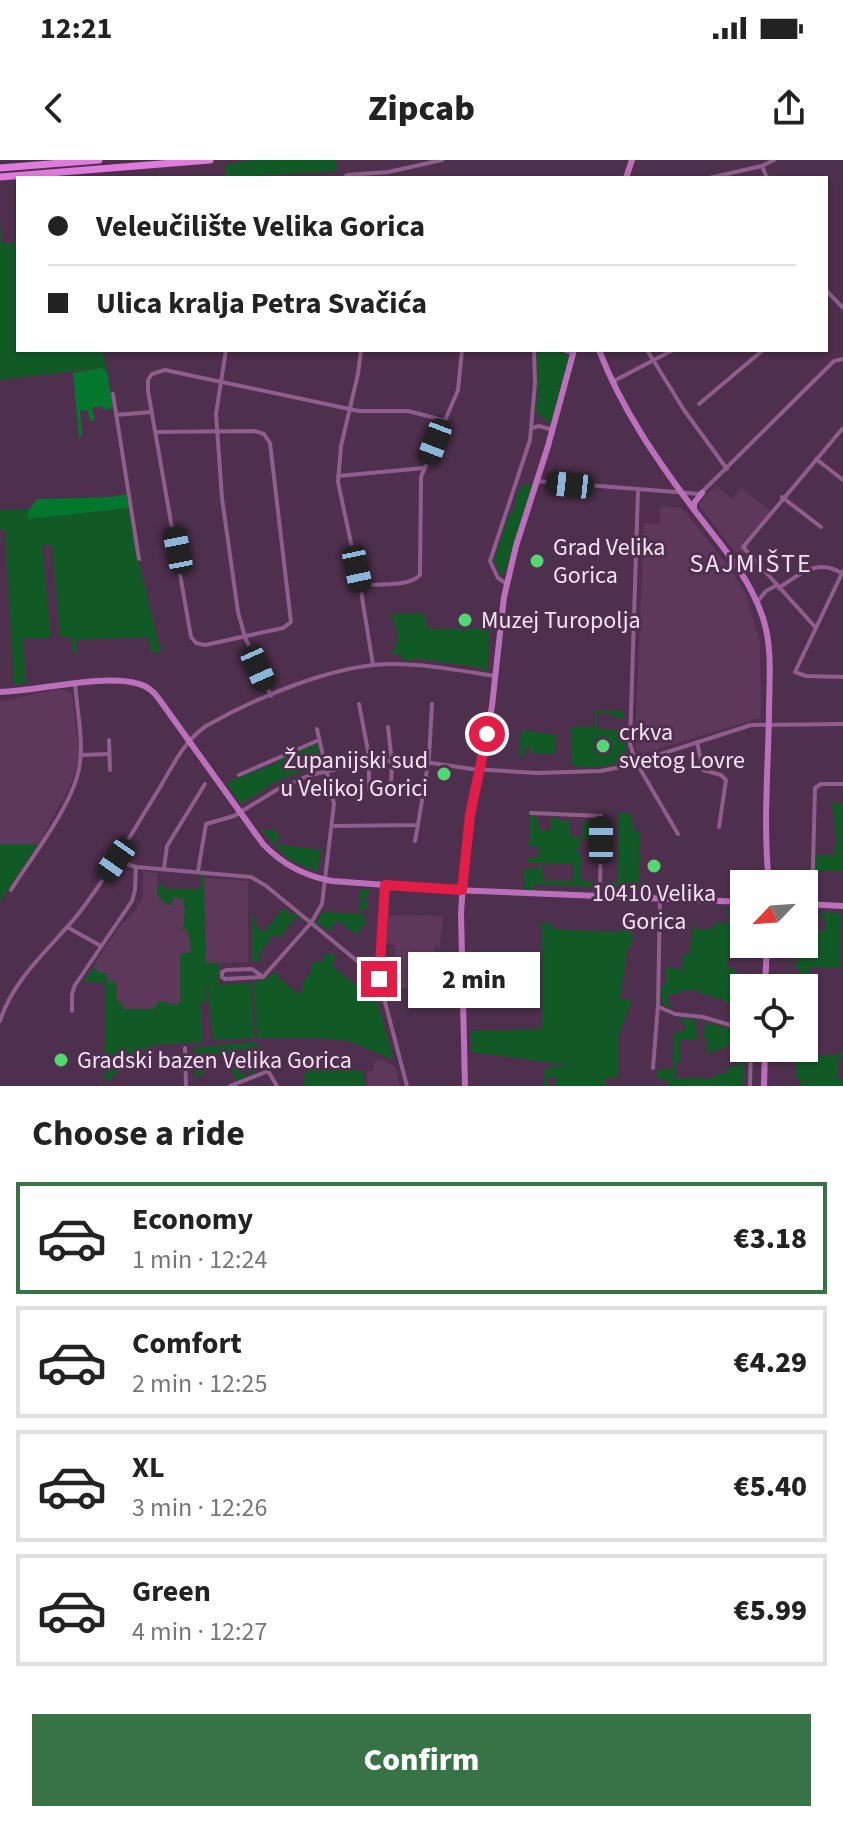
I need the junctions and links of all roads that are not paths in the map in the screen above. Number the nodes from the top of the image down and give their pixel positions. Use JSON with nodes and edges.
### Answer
{"nodes":[{"id":1,"x":99,"y":160,"type":"edge"},
{"id":2,"x":210,"y":160,"type":"edge"},
{"id":3,"x":442,"y":160,"type":"edge"},
{"id":4,"x":774,"y":160,"type":"edge"},
{"id":5,"x":762,"y":166,"type":"junction"},
{"id":6,"x":0,"y":168,"type":"edge"},
{"id":7,"x":346,"y":176,"type":"edge"},
{"id":8,"x":720,"y":176,"type":"edge"},
{"id":9,"x":766,"y":176,"type":"edge"},
{"id":10,"x":0,"y":177,"type":"edge"},
{"id":11,"x":828,"y":293,"type":"edge"},
{"id":12,"x":843,"y":308,"type":"edge"},
{"id":13,"x":226,"y":352,"type":"edge"},
{"id":14,"x":361,"y":352,"type":"edge"},
{"id":15,"x":462,"y":352,"type":"edge"},
{"id":16,"x":534,"y":352,"type":"edge"},
{"id":17,"x":574,"y":352,"type":"edge"},
{"id":18,"x":600,"y":352,"type":"edge"},
{"id":19,"x":648,"y":352,"type":"edge"},
{"id":20,"x":669,"y":352,"type":"edge"},
{"id":21,"x":761,"y":352,"type":"edge"},
{"id":22,"x":841,"y":356,"type":"edge"},
{"id":23,"x":652,"y":361,"type":"junction"},
{"id":24,"x":219,"y":381,"type":"junction"},
{"id":25,"x":612,"y":382,"type":"junction"},
{"id":26,"x":113,"y":394,"type":"dead end"},
{"id":27,"x":699,"y":404,"type":"dead end"},
{"id":28,"x":350,"y":409,"type":"junction"},
{"id":29,"x":152,"y":412,"type":"junction"},
{"id":30,"x":533,"y":413,"type":"junction"},
{"id":31,"x":116,"y":415,"type":"junction"},
{"id":32,"x":443,"y":420,"type":"junction"},
{"id":33,"x":549,"y":428,"type":"junction"},
{"id":34,"x":843,"y":428,"type":"edge"},
{"id":35,"x":531,"y":429,"type":"junction"},
{"id":36,"x":216,"y":431,"type":"junction"},
{"id":37,"x":155,"y":432,"type":"junction"},
{"id":38,"x":816,"y":459,"type":"junction"},
{"id":39,"x":424,"y":468,"type":"junction"},
{"id":40,"x":727,"y":469,"type":"junction"},
{"id":41,"x":338,"y":476,"type":"junction"},
{"id":42,"x":843,"y":480,"type":"edge"},
{"id":43,"x":537,"y":481,"type":"junction"},
{"id":44,"x":638,"y":490,"type":"junction"},
{"id":45,"x":702,"y":493,"type":"junction"},
{"id":46,"x":682,"y":494,"type":"junction"},
{"id":47,"x":782,"y":497,"type":"junction"},
{"id":48,"x":694,"y":509,"type":"junction"},
{"id":49,"x":821,"y":527,"type":"dead end"},
{"id":50,"x":139,"y":559,"type":"dead end"},
{"id":51,"x":843,"y":573,"type":"edge"},
{"id":52,"x":507,"y":584,"type":"junction"},
{"id":53,"x":360,"y":585,"type":"junction"},
{"id":54,"x":778,"y":586,"type":"junction"},
{"id":55,"x":751,"y":589,"type":"junction"},
{"id":56,"x":766,"y":591,"type":"junction"},
{"id":57,"x":758,"y":604,"type":"junction"},
{"id":58,"x":816,"y":628,"type":"junction"},
{"id":59,"x":245,"y":637,"type":"junction"},
{"id":60,"x":373,"y":665,"type":"junction"},
{"id":61,"x":495,"y":676,"type":"junction"},
{"id":62,"x":843,"y":677,"type":"edge"},
{"id":63,"x":75,"y":683,"type":"junction"},
{"id":64,"x":0,"y":692,"type":"edge"},
{"id":65,"x":271,"y":696,"type":"junction"},
{"id":66,"x":359,"y":704,"type":"dead end"},
{"id":67,"x":432,"y":704,"type":"dead end"},
{"id":68,"x":769,"y":723,"type":"junction"},
{"id":69,"x":843,"y":724,"type":"edge"},
{"id":70,"x":388,"y":727,"type":"dead end"},
{"id":71,"x":317,"y":729,"type":"dead end"},
{"id":72,"x":109,"y":740,"type":"dead end"},
{"id":73,"x":319,"y":740,"type":"junction"},
{"id":74,"x":189,"y":742,"type":"junction"},
{"id":75,"x":697,"y":742,"type":"junction"},
{"id":76,"x":109,"y":754,"type":"junction"},
{"id":77,"x":81,"y":755,"type":"junction"},
{"id":78,"x":392,"y":760,"type":"junction"},
{"id":79,"x":429,"y":761,"type":"junction"},
{"id":80,"x":370,"y":762,"type":"junction"},
{"id":81,"x":636,"y":762,"type":"junction"},
{"id":82,"x":480,"y":768,"type":"junction"},
{"id":83,"x":110,"y":770,"type":"dead end"},
{"id":84,"x":327,"y":770,"type":"junction"},
{"id":85,"x":239,"y":775,"type":"dead end"},
{"id":86,"x":205,"y":784,"type":"dead end"},
{"id":87,"x":391,"y":784,"type":"dead end"},
{"id":88,"x":843,"y":784,"type":"edge"},
{"id":89,"x":369,"y":789,"type":"dead end"},
{"id":90,"x":240,"y":813,"type":"junction"},
{"id":91,"x":531,"y":813,"type":"dead end"},
{"id":92,"x":418,"y":825,"type":"junction"},
{"id":93,"x":333,"y":826,"type":"junction"},
{"id":94,"x":719,"y":827,"type":"dead end"},
{"id":95,"x":678,"y":834,"type":"dead end"},
{"id":96,"x":415,"y":841,"type":"dead end"},
{"id":97,"x":116,"y":860,"type":"junction"},
{"id":98,"x":136,"y":867,"type":"junction"},
{"id":99,"x":164,"y":868,"type":"junction"},
{"id":100,"x":769,"y":870,"type":"edge"},
{"id":101,"x":813,"y":870,"type":"edge"},
{"id":102,"x":198,"y":871,"type":"junction"},
{"id":103,"x":324,"y":880,"type":"junction"},
{"id":104,"x":385,"y":885,"type":"junction"},
{"id":105,"x":11,"y":890,"type":"dead end"},
{"id":106,"x":462,"y":890,"type":"junction"},
{"id":107,"x":600,"y":896,"type":"junction"},
{"id":108,"x":660,"y":898,"type":"junction"},
{"id":109,"x":730,"y":901,"type":"edge"},
{"id":110,"x":818,"y":905,"type":"edge"},
{"id":111,"x":843,"y":906,"type":"edge"},
{"id":112,"x":311,"y":923,"type":"junction"},
{"id":113,"x":67,"y":927,"type":"junction"},
{"id":114,"x":101,"y":946,"type":"junction"},
{"id":115,"x":263,"y":977,"type":"junction"},
{"id":116,"x":379,"y":979,"type":"junction"},
{"id":117,"x":658,"y":1005,"type":"junction"},
{"id":118,"x":72,"y":1011,"type":"dead end"},
{"id":119,"x":0,"y":1021,"type":"edge"},
{"id":120,"x":730,"y":1025,"type":"edge"},
{"id":121,"x":185,"y":1048,"type":"dead end"},
{"id":122,"x":751,"y":1062,"type":"edge"},
{"id":123,"x":765,"y":1062,"type":"edge"},
{"id":124,"x":653,"y":1068,"type":"dead end"},
{"id":125,"x":186,"y":1086,"type":"edge"},
{"id":126,"x":230,"y":1086,"type":"edge"},
{"id":127,"x":277,"y":1086,"type":"edge"},
{"id":128,"x":407,"y":1086,"type":"edge"},
{"id":129,"x":465,"y":1086,"type":"edge"},
{"id":130,"x":750,"y":1086,"type":"edge"},
{"id":131,"x":764,"y":1086,"type":"edge"}],
"edges":[{"from":1,"to":6,"type":"main road"},
{"from":2,"to":10,"type":"main road"},
{"from":3,"to":7,"type":"street"},
{"from":4,"to":5,"type":"street"},
{"from":5,"to":8,"type":"street"},
{"from":5,"to":9,"type":"street"},
{"from":11,"to":12,"type":"street"},
{"from":13,"to":24,"type":"street"},
{"from":14,"to":28,"type":"street"},
{"from":15,"to":32,"type":"street"},
{"from":16,"to":30,"type":"street"},
{"from":17,"to":33,"type":"main road"},
{"from":18,"to":25,"type":"main road"},
{"from":19,"to":23,"type":"street"},
{"from":20,"to":23,"type":"street"},
{"from":21,"to":27,"type":"street"},
{"from":22,"to":40,"type":"street"},
{"from":23,"to":25,"type":"street"},
{"from":23,"to":40,"type":"street"},
{"from":24,"to":28,"type":"street"},
{"from":24,"to":29,"type":"street"},
{"from":24,"to":36,"type":"street"},
{"from":25,"to":46,"type":"main road"},
{"from":26,"to":31,"type":"street"},
{"from":28,"to":32,"type":"street"},
{"from":28,"to":41,"type":"street"},
{"from":29,"to":31,"type":"street"},
{"from":29,"to":37,"type":"street"},
{"from":30,"to":33,"type":"street"},
{"from":30,"to":35,"type":"street"},
{"from":31,"to":50,"type":"street"},
{"from":32,"to":39,"type":"street"},
{"from":33,"to":35,"type":"street"},
{"from":33,"to":43,"type":"main road"},
{"from":34,"to":38,"type":"street"},
{"from":35,"to":52,"type":"street"},
{"from":36,"to":37,"type":"street"},
{"from":36,"to":59,"type":"street"},
{"from":36,"to":59,"type":"street"},
{"from":37,"to":59,"type":"street"},
{"from":38,"to":42,"type":"street"},
{"from":38,"to":47,"type":"street"},
{"from":39,"to":41,"type":"street"},
{"from":39,"to":53,"type":"street"},
{"from":40,"to":45,"type":"street"},
{"from":41,"to":53,"type":"street"},
{"from":43,"to":44,"type":"street"},
{"from":43,"to":52,"type":"main road"},
{"from":44,"to":46,"type":"street"},
{"from":44,"to":81,"type":"street"},
{"from":45,"to":46,"type":"street"},
{"from":45,"to":48,"type":"main road"},
{"from":46,"to":48,"type":"main road"},
{"from":47,"to":49,"type":"street"},
{"from":47,"to":54,"type":"street"},
{"from":48,"to":55,"type":"main road"},
{"from":51,"to":54,"type":"street"},
{"from":51,"to":58,"type":"street"},
{"from":52,"to":61,"type":"main road"},
{"from":53,"to":60,"type":"street"},
{"from":54,"to":56,"type":"street"},
{"from":54,"to":58,"type":"street"},
{"from":55,"to":56,"type":"street"},
{"from":55,"to":57,"type":"main road"},
{"from":56,"to":57,"type":"street"},
{"from":57,"to":68,"type":"main road"},
{"from":58,"to":62,"type":"street"},
{"from":59,"to":65,"type":"street"},
{"from":60,"to":61,"type":"street"},
{"from":60,"to":65,"type":"street"},
{"from":61,"to":82,"type":"main road"},
{"from":63,"to":64,"type":"main road"},
{"from":63,"to":74,"type":"main road"},
{"from":63,"to":77,"type":"street"},
{"from":65,"to":74,"type":"street"},
{"from":66,"to":80,"type":"street"},
{"from":67,"to":79,"type":"street"},
{"from":68,"to":69,"type":"street"},
{"from":68,"to":75,"type":"street"},
{"from":68,"to":100,"type":"main road"},
{"from":70,"to":78,"type":"street"},
{"from":71,"to":73,"type":"street"},
{"from":72,"to":76,"type":"street"},
{"from":73,"to":84,"type":"street"},
{"from":73,"to":85,"type":"street"},
{"from":74,"to":90,"type":"main road"},
{"from":74,"to":97,"type":"street"},
{"from":75,"to":81,"type":"street"},
{"from":75,"to":94,"type":"street"},
{"from":76,"to":77,"type":"street"},
{"from":76,"to":83,"type":"street"},
{"from":77,"to":105,"type":"street"},
{"from":78,"to":79,"type":"street"},
{"from":78,"to":80,"type":"street"},
{"from":78,"to":87,"type":"street"},
{"from":79,"to":82,"type":"street"},
{"from":79,"to":92,"type":"street"},
{"from":80,"to":84,"type":"street"},
{"from":80,"to":89,"type":"street"},
{"from":81,"to":82,"type":"street"},
{"from":81,"to":95,"type":"street"},
{"from":82,"to":106,"type":"main road"},
{"from":84,"to":90,"type":"street"},
{"from":84,"to":93,"type":"street"},
{"from":86,"to":99,"type":"street"},
{"from":88,"to":101,"type":"street"},
{"from":90,"to":102,"type":"street"},
{"from":90,"to":103,"type":"main road"},
{"from":91,"to":107,"type":"street"},
{"from":92,"to":93,"type":"street"},
{"from":92,"to":96,"type":"street"},
{"from":93,"to":103,"type":"street"},
{"from":97,"to":98,"type":"street"},
{"from":97,"to":113,"type":"street"},
{"from":98,"to":99,"type":"street"},
{"from":98,"to":114,"type":"street"},
{"from":99,"to":102,"type":"street"},
{"from":102,"to":112,"type":"street"},
{"from":103,"to":104,"type":"main road"},
{"from":103,"to":112,"type":"street"},
{"from":104,"to":106,"type":"main road"},
{"from":104,"to":116,"type":"street"},
{"from":106,"to":107,"type":"main road"},
{"from":106,"to":129,"type":"main road"},
{"from":107,"to":108,"type":"main road"},
{"from":108,"to":109,"type":"main road"},
{"from":108,"to":117,"type":"street"},
{"from":110,"to":111,"type":"main road"},
{"from":112,"to":115,"type":"street"},
{"from":112,"to":116,"type":"street"},
{"from":113,"to":114,"type":"street"},
{"from":113,"to":119,"type":"street"},
{"from":114,"to":118,"type":"street"},
{"from":115,"to":115,"type":"street"},
{"from":116,"to":128,"type":"street"},
{"from":117,"to":120,"type":"street"},
{"from":117,"to":124,"type":"street"},
{"from":121,"to":125,"type":"street"},
{"from":122,"to":130,"type":"street"},
{"from":123,"to":131,"type":"main road"},
{"from":126,"to":127,"type":"street"}]}
